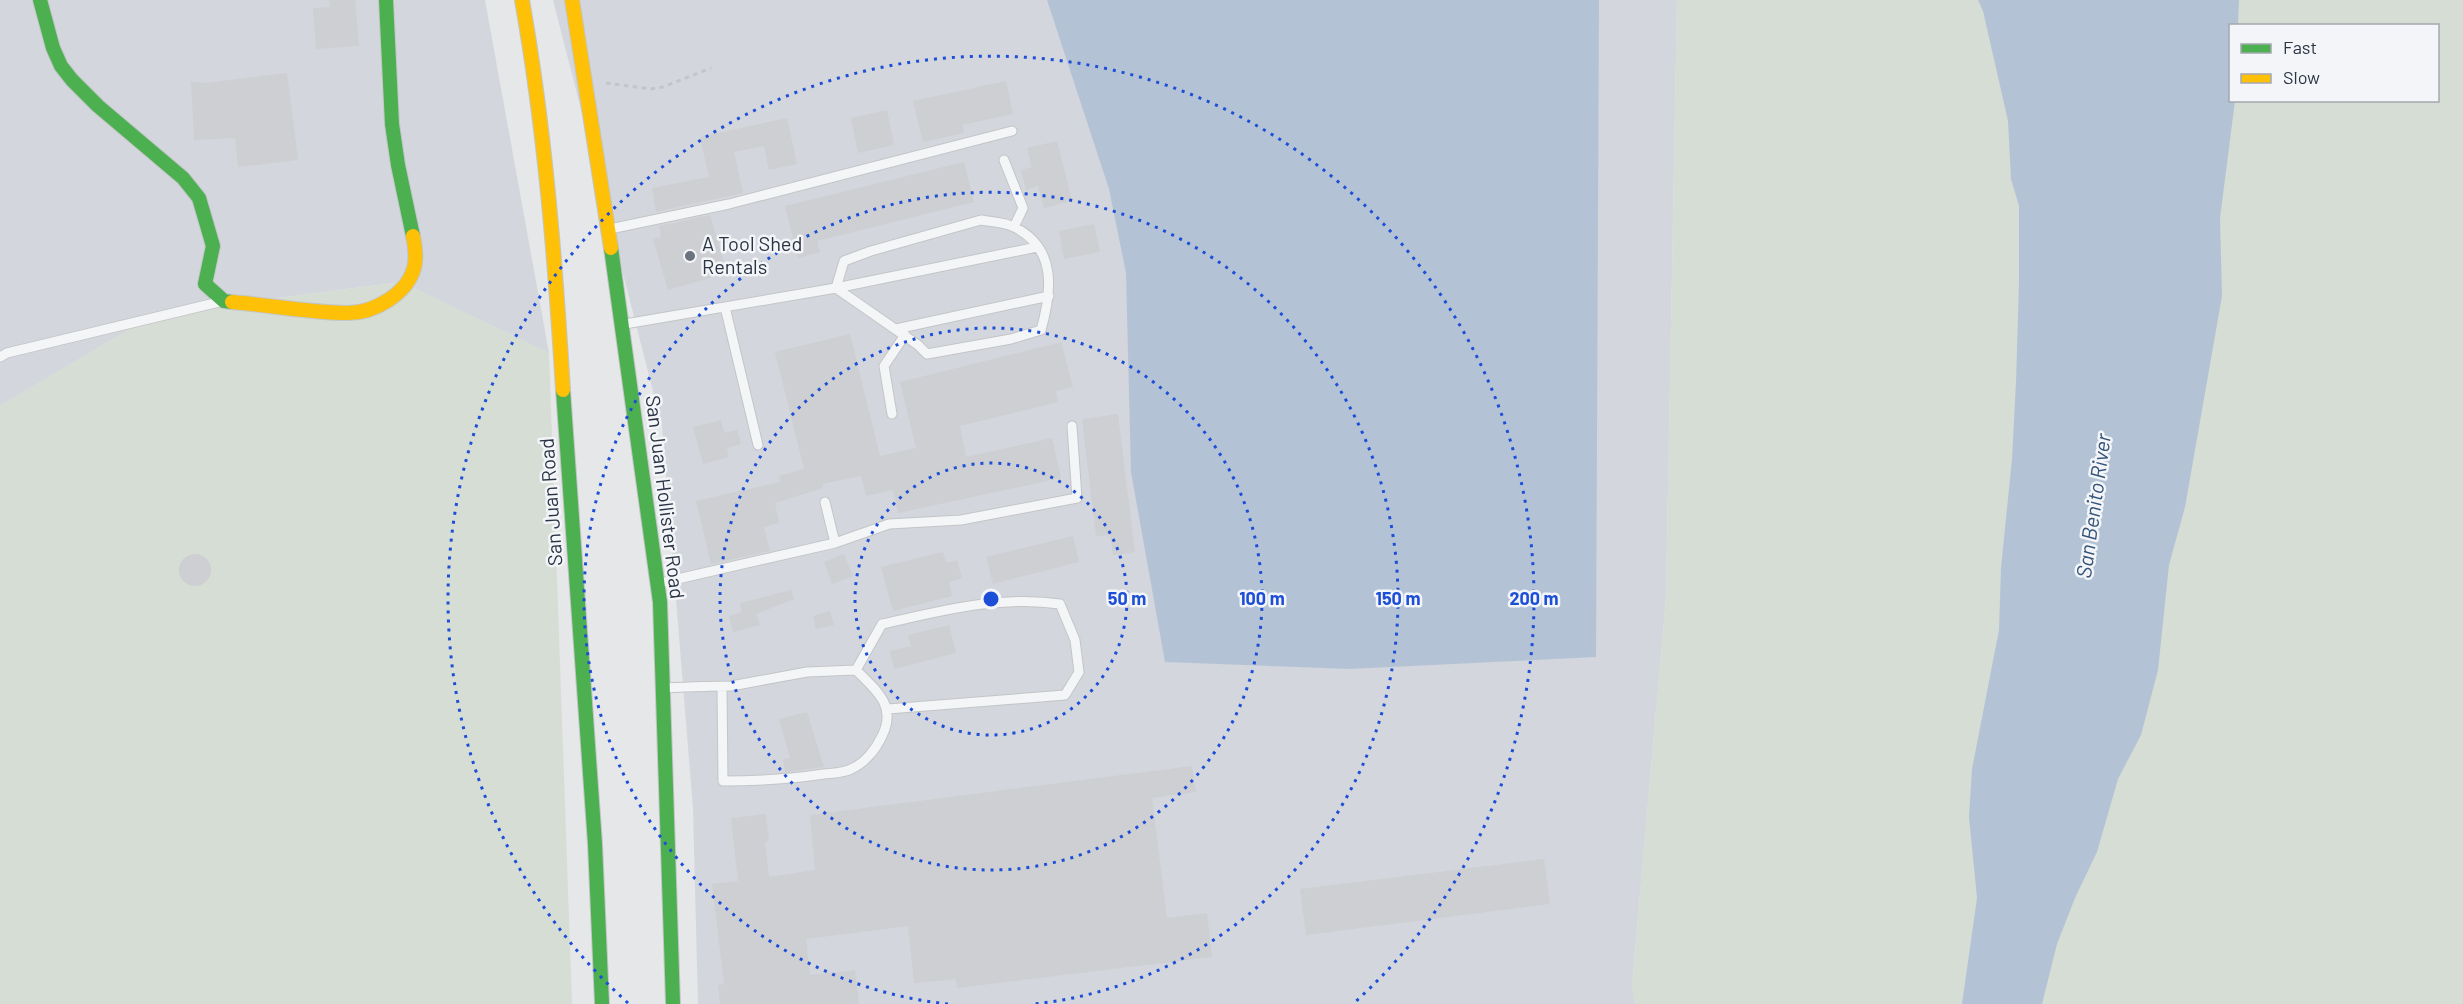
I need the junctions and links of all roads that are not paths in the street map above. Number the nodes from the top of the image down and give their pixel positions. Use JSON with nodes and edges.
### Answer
{"nodes":[{"id":1,"x":40,"y":0,"type":"edge"},
{"id":2,"x":386,"y":0,"type":"edge"},
{"id":3,"x":522,"y":0,"type":"edge"},
{"id":4,"x":572,"y":0,"type":"edge"},
{"id":5,"x":1012,"y":131,"type":"dead end"},
{"id":6,"x":1004,"y":160,"type":"dead end"},
{"id":7,"x":1014,"y":227,"type":"junction"},
{"id":8,"x":608,"y":229,"type":"junction"},
{"id":9,"x":1037,"y":247,"type":"junction"},
{"id":10,"x":836,"y":288,"type":"junction"},
{"id":11,"x":1048,"y":296,"type":"junction"},
{"id":12,"x":224,"y":301,"type":"junction"},
{"id":13,"x":725,"y":307,"type":"junction"},
{"id":14,"x":622,"y":324,"type":"junction"},
{"id":15,"x":896,"y":329,"type":"junction"},
{"id":16,"x":905,"y":335,"type":"junction"},
{"id":17,"x":0,"y":357,"type":"edge"},
{"id":18,"x":892,"y":414,"type":"dead end"},
{"id":19,"x":1072,"y":426,"type":"dead end"},
{"id":20,"x":758,"y":445,"type":"dead end"},
{"id":21,"x":825,"y":502,"type":"dead end"},
{"id":22,"x":835,"y":543,"type":"junction"},
{"id":23,"x":657,"y":584,"type":"junction"},
{"id":24,"x":856,"y":670,"type":"junction"},
{"id":25,"x":722,"y":686,"type":"junction"},
{"id":26,"x":662,"y":688,"type":"junction"},
{"id":27,"x":888,"y":709,"type":"junction"},
{"id":28,"x":602,"y":1004,"type":"edge"},
{"id":29,"x":673,"y":1004,"type":"edge"}],
"edges":[{"from":1,"to":12,"type":"street"},
{"from":2,"to":12,"type":"street"},
{"from":3,"to":28,"type":"street","name":"San Juan Road"},
{"from":4,"to":8,"type":"street","name":"San Juan Hollister Road"},
{"from":5,"to":8,"type":"lane"},
{"from":6,"to":7,"type":"lane"},
{"from":7,"to":9,"type":"lane"},
{"from":7,"to":10,"type":"lane"},
{"from":8,"to":14,"type":"street","name":"San Juan Hollister Road"},
{"from":9,"to":10,"type":"lane"},
{"from":9,"to":11,"type":"lane"},
{"from":10,"to":13,"type":"lane"},
{"from":10,"to":15,"type":"lane"},
{"from":11,"to":15,"type":"lane"},
{"from":11,"to":16,"type":"lane"},
{"from":12,"to":17,"type":"lane"},
{"from":13,"to":14,"type":"lane"},
{"from":13,"to":20,"type":"lane"},
{"from":14,"to":23,"type":"street","name":"San Juan Hollister Road"},
{"from":15,"to":16,"type":"lane"},
{"from":16,"to":18,"type":"lane"},
{"from":19,"to":22,"type":"lane"},
{"from":21,"to":22,"type":"lane"},
{"from":22,"to":23,"type":"lane"},
{"from":23,"to":26,"type":"street","name":"San Juan Hollister Road"},
{"from":24,"to":25,"type":"lane"},
{"from":24,"to":27,"type":"lane"},
{"from":24,"to":27,"type":"lane"},
{"from":25,"to":26,"type":"lane"},
{"from":25,"to":27,"type":"lane"},
{"from":26,"to":29,"type":"street","name":"San Juan Hollister Road"}]}
